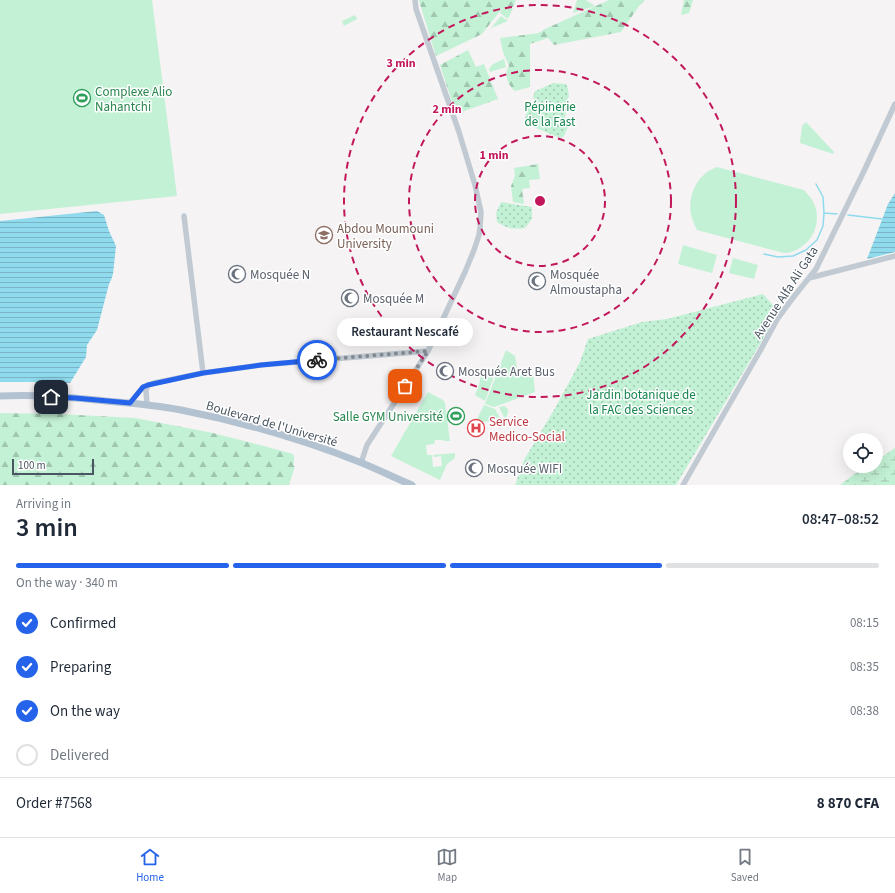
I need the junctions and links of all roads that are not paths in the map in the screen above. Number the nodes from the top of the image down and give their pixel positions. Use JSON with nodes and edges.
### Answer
{"nodes":[{"id":1,"x":415,"y":0,"type":"edge"},
{"id":2,"x":895,"y":104,"type":"edge"},
{"id":3,"x":184,"y":216,"type":"dead end"},
{"id":4,"x":895,"y":256,"type":"edge"},
{"id":5,"x":809,"y":278,"type":"junction"},
{"id":6,"x":428,"y":351,"type":"junction"},
{"id":7,"x":203,"y":373,"type":"junction"},
{"id":8,"x":148,"y":385,"type":"junction"},
{"id":9,"x":0,"y":396,"type":"edge"},
{"id":10,"x":130,"y":403,"type":"junction"},
{"id":11,"x":147,"y":405,"type":"junction"},
{"id":12,"x":361,"y":463,"type":"junction"},
{"id":13,"x":412,"y":485,"type":"edge"},
{"id":14,"x":683,"y":485,"type":"edge"}],
"edges":[{"from":1,"to":6,"type":"street"},
{"from":2,"to":5,"type":"street","name":"Avenue Alfa Ali Gata"},
{"from":3,"to":7,"type":"street"},
{"from":4,"to":5,"type":"street"},
{"from":5,"to":14,"type":"street","name":"Avenue Alfa Ali Gata"},
{"from":6,"to":7,"type":"street"},
{"from":6,"to":12,"type":"street"},
{"from":7,"to":8,"type":"street"},
{"from":8,"to":10,"type":"street"},
{"from":8,"to":11,"type":"street"},
{"from":9,"to":10,"type":"main road","name":"Boulevard de l'Université"},
{"from":10,"to":11,"type":"main road","name":"Boulevard de l'Université"},
{"from":11,"to":12,"type":"main road","name":"Boulevard de l'Université"},
{"from":12,"to":13,"type":"main road","name":"Boulevard de l'Université"}]}
